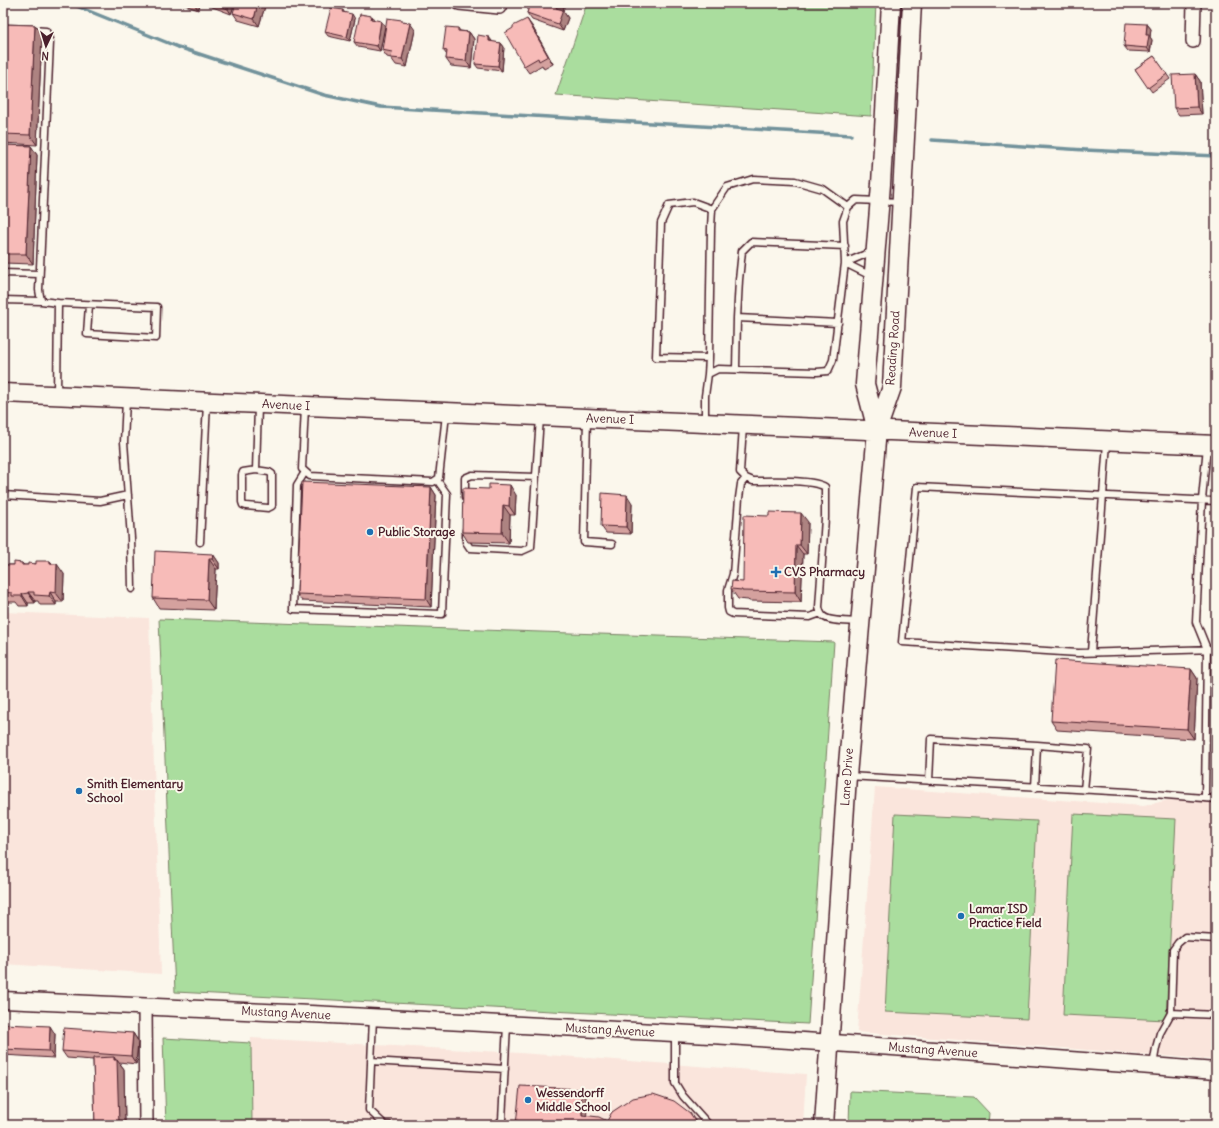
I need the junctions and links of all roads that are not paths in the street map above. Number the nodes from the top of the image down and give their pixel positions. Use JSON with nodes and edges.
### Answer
{"nodes":[{"id":1,"x":459,"y":3,"type":"edge"},
{"id":2,"x":1194,"y":3,"type":"edge"},
{"id":3,"x":890,"y":4,"type":"edge"},
{"id":4,"x":500,"y":5,"type":"edge"},
{"id":5,"x":911,"y":5,"type":"edge"},
{"id":6,"x":24,"y":30,"type":"edge"},
{"id":7,"x":1193,"y":41,"type":"dead end"},
{"id":8,"x":880,"y":201,"type":"junction"},
{"id":9,"x":902,"y":203,"type":"junction"},
{"id":10,"x":848,"y":207,"type":"junction"},
{"id":11,"x":712,"y":209,"type":"junction"},
{"id":12,"x":844,"y":246,"type":"junction"},
{"id":13,"x":876,"y":250,"type":"junction"},
{"id":14,"x":845,"y":264,"type":"junction"},
{"id":15,"x":3,"y":273,"type":"edge"},
{"id":16,"x":39,"y":274,"type":"junction"},
{"id":17,"x":874,"y":277,"type":"junction"},
{"id":18,"x":3,"y":300,"type":"edge"},
{"id":19,"x":41,"y":301,"type":"junction"},
{"id":20,"x":58,"y":303,"type":"junction"},
{"id":21,"x":89,"y":304,"type":"junction"},
{"id":22,"x":738,"y":318,"type":"junction"},
{"id":23,"x":838,"y":323,"type":"junction"},
{"id":24,"x":709,"y":358,"type":"junction"},
{"id":25,"x":736,"y":369,"type":"junction"},
{"id":26,"x":708,"y":374,"type":"junction"},
{"id":27,"x":3,"y":393,"type":"edge"},
{"id":28,"x":56,"y":396,"type":"junction"},
{"id":29,"x":126,"y":398,"type":"junction"},
{"id":30,"x":208,"y":402,"type":"junction"},
{"id":31,"x":258,"y":404,"type":"junction"},
{"id":32,"x":305,"y":406,"type":"junction"},
{"id":33,"x":446,"y":412,"type":"junction"},
{"id":34,"x":540,"y":416,"type":"junction"},
{"id":35,"x":587,"y":418,"type":"junction"},
{"id":36,"x":705,"y":423,"type":"junction"},
{"id":37,"x":743,"y":424,"type":"junction"},
{"id":38,"x":876,"y":430,"type":"junction"},
{"id":39,"x":1107,"y":440,"type":"junction"},
{"id":40,"x":1212,"y":445,"type":"edge"},
{"id":41,"x":256,"y":470,"type":"junction"},
{"id":42,"x":305,"y":472,"type":"junction"},
{"id":43,"x":536,"y":477,"type":"junction"},
{"id":44,"x":746,"y":478,"type":"junction"},
{"id":45,"x":437,"y":480,"type":"junction"},
{"id":46,"x":3,"y":495,"type":"edge"},
{"id":47,"x":128,"y":495,"type":"junction"},
{"id":48,"x":1103,"y":495,"type":"junction"},
{"id":49,"x":1202,"y":500,"type":"junction"},
{"id":50,"x":1216,"y":501,"type":"edge"},
{"id":51,"x":465,"y":502,"type":"edge"},
{"id":52,"x":466,"y":526,"type":"edge"},
{"id":53,"x":200,"y":542,"type":"dead end"},
{"id":54,"x":612,"y":544,"type":"dead end"},
{"id":55,"x":132,"y":589,"type":"dead end"},
{"id":56,"x":821,"y":613,"type":"junction"},
{"id":57,"x":860,"y":622,"type":"junction"},
{"id":58,"x":1216,"y":649,"type":"edge"},
{"id":59,"x":1207,"y":650,"type":"junction"},
{"id":60,"x":1091,"y":652,"type":"junction"},
{"id":61,"x":1037,"y":745,"type":"junction"},
{"id":62,"x":847,"y":776,"type":"junction"},
{"id":63,"x":929,"y":781,"type":"junction"},
{"id":64,"x":1034,"y":788,"type":"junction"},
{"id":65,"x":1084,"y":790,"type":"junction"},
{"id":66,"x":1205,"y":798,"type":"junction"},
{"id":67,"x":1216,"y":799,"type":"edge"},
{"id":68,"x":1216,"y":939,"type":"edge"},
{"id":69,"x":3,"y":1000,"type":"edge"},
{"id":70,"x":146,"y":1006,"type":"junction"},
{"id":71,"x":1171,"y":1013,"type":"junction"},
{"id":72,"x":1216,"y":1015,"type":"edge"},
{"id":73,"x":373,"y":1018,"type":"junction"},
{"id":74,"x":507,"y":1025,"type":"junction"},
{"id":75,"x":676,"y":1033,"type":"junction"},
{"id":76,"x":829,"y":1043,"type":"junction"},
{"id":77,"x":371,"y":1061,"type":"junction"},
{"id":78,"x":1153,"y":1066,"type":"junction"},
{"id":79,"x":504,"y":1069,"type":"junction"},
{"id":80,"x":1216,"y":1071,"type":"edge"},
{"id":81,"x":146,"y":1125,"type":"edge"},
{"id":82,"x":390,"y":1125,"type":"edge"},
{"id":83,"x":496,"y":1125,"type":"edge"},
{"id":84,"x":709,"y":1125,"type":"edge"},
{"id":85,"x":824,"y":1125,"type":"edge"}],
"edges":[{"from":1,"to":4,"type":"street"},
{"from":2,"to":7,"type":"street"},
{"from":3,"to":5,"type":"main road"},
{"from":3,"to":8,"type":"main road","name":"Reading Road"},
{"from":5,"to":9,"type":"main road","name":"Reading Road"},
{"from":6,"to":16,"type":"lane"},
{"from":8,"to":9,"type":"lane"},
{"from":8,"to":10,"type":"lane"},
{"from":8,"to":13,"type":"main road","name":"Reading Road"},
{"from":9,"to":38,"type":"main road","name":"Reading Road"},
{"from":10,"to":11,"type":"lane"},
{"from":10,"to":12,"type":"lane"},
{"from":11,"to":24,"type":"lane"},
{"from":11,"to":24,"type":"lane"},
{"from":12,"to":14,"type":"lane"},
{"from":12,"to":22,"type":"lane"},
{"from":13,"to":14,"type":"lane"},
{"from":13,"to":17,"type":"main road","name":"Reading Road"},
{"from":14,"to":17,"type":"lane"},
{"from":14,"to":23,"type":"lane"},
{"from":15,"to":16,"type":"lane"},
{"from":16,"to":19,"type":"lane"},
{"from":17,"to":38,"type":"main road","name":"Reading Road"},
{"from":18,"to":19,"type":"lane"},
{"from":19,"to":20,"type":"lane"},
{"from":20,"to":21,"type":"lane"},
{"from":20,"to":28,"type":"lane"},
{"from":21,"to":21,"type":"lane"},
{"from":22,"to":23,"type":"lane"},
{"from":22,"to":25,"type":"lane"},
{"from":23,"to":25,"type":"lane"},
{"from":24,"to":26,"type":"lane"},
{"from":25,"to":26,"type":"lane"},
{"from":26,"to":36,"type":"lane"},
{"from":27,"to":28,"type":"main road","name":"Avenue I"},
{"from":28,"to":29,"type":"main road","name":"Avenue I"},
{"from":29,"to":30,"type":"main road","name":"Avenue I"},
{"from":29,"to":47,"type":"lane"},
{"from":30,"to":31,"type":"main road","name":"Avenue I"},
{"from":30,"to":53,"type":"lane"},
{"from":31,"to":32,"type":"main road","name":"Avenue I"},
{"from":31,"to":41,"type":"lane"},
{"from":32,"to":33,"type":"main road","name":"Avenue I"},
{"from":32,"to":42,"type":"lane"},
{"from":33,"to":34,"type":"main road","name":"Avenue I"},
{"from":33,"to":45,"type":"lane"},
{"from":34,"to":35,"type":"main road","name":"Avenue I"},
{"from":34,"to":43,"type":"lane"},
{"from":35,"to":36,"type":"main road","name":"Avenue I"},
{"from":35,"to":54,"type":"lane"},
{"from":36,"to":37,"type":"main road","name":"Avenue I"},
{"from":37,"to":38,"type":"main road","name":"Avenue I"},
{"from":37,"to":44,"type":"lane"},
{"from":38,"to":39,"type":"main road","name":"Avenue I"},
{"from":38,"to":57,"type":"main road","name":"Lane Drive"},
{"from":39,"to":40,"type":"main road","name":"Avenue I"},
{"from":39,"to":48,"type":"lane"},
{"from":40,"to":49,"type":"lane"},
{"from":41,"to":41,"type":"lane"},
{"from":42,"to":45,"type":"lane"},
{"from":42,"to":45,"type":"lane"},
{"from":43,"to":51,"type":"lane"},
{"from":43,"to":52,"type":"lane"},
{"from":44,"to":56,"type":"lane"},
{"from":44,"to":56,"type":"lane"},
{"from":46,"to":47,"type":"lane"},
{"from":47,"to":55,"type":"lane"},
{"from":48,"to":49,"type":"lane"},
{"from":48,"to":60,"type":"lane"},
{"from":48,"to":60,"type":"lane"},
{"from":49,"to":50,"type":"lane"},
{"from":49,"to":59,"type":"lane"},
{"from":56,"to":57,"type":"lane"},
{"from":57,"to":62,"type":"main road","name":"Lane Drive"},
{"from":58,"to":59,"type":"lane"},
{"from":59,"to":60,"type":"lane"},
{"from":59,"to":66,"type":"lane"},
{"from":61,"to":63,"type":"lane"},
{"from":61,"to":64,"type":"lane"},
{"from":61,"to":65,"type":"lane"},
{"from":62,"to":63,"type":"lane"},
{"from":62,"to":76,"type":"main road","name":"Lane Drive"},
{"from":63,"to":64,"type":"lane"},
{"from":64,"to":65,"type":"lane"},
{"from":65,"to":66,"type":"lane"},
{"from":66,"to":67,"type":"lane"},
{"from":68,"to":71,"type":"lane"},
{"from":69,"to":70,"type":"street","name":"Mustang Avenue"},
{"from":70,"to":73,"type":"street","name":"Mustang Avenue"},
{"from":70,"to":81,"type":"street"},
{"from":71,"to":72,"type":"lane"},
{"from":71,"to":78,"type":"lane"},
{"from":73,"to":74,"type":"street","name":"Mustang Avenue"},
{"from":73,"to":77,"type":"lane"},
{"from":74,"to":75,"type":"street","name":"Mustang Avenue"},
{"from":74,"to":79,"type":"lane"},
{"from":75,"to":76,"type":"street","name":"Mustang Avenue"},
{"from":75,"to":84,"type":"lane"},
{"from":76,"to":78,"type":"street","name":"Mustang Avenue"},
{"from":76,"to":85,"type":"main road","name":"Lane Drive"},
{"from":77,"to":79,"type":"lane"},
{"from":77,"to":82,"type":"lane"},
{"from":78,"to":80,"type":"street","name":"Mustang Avenue"},
{"from":79,"to":83,"type":"lane"}]}
